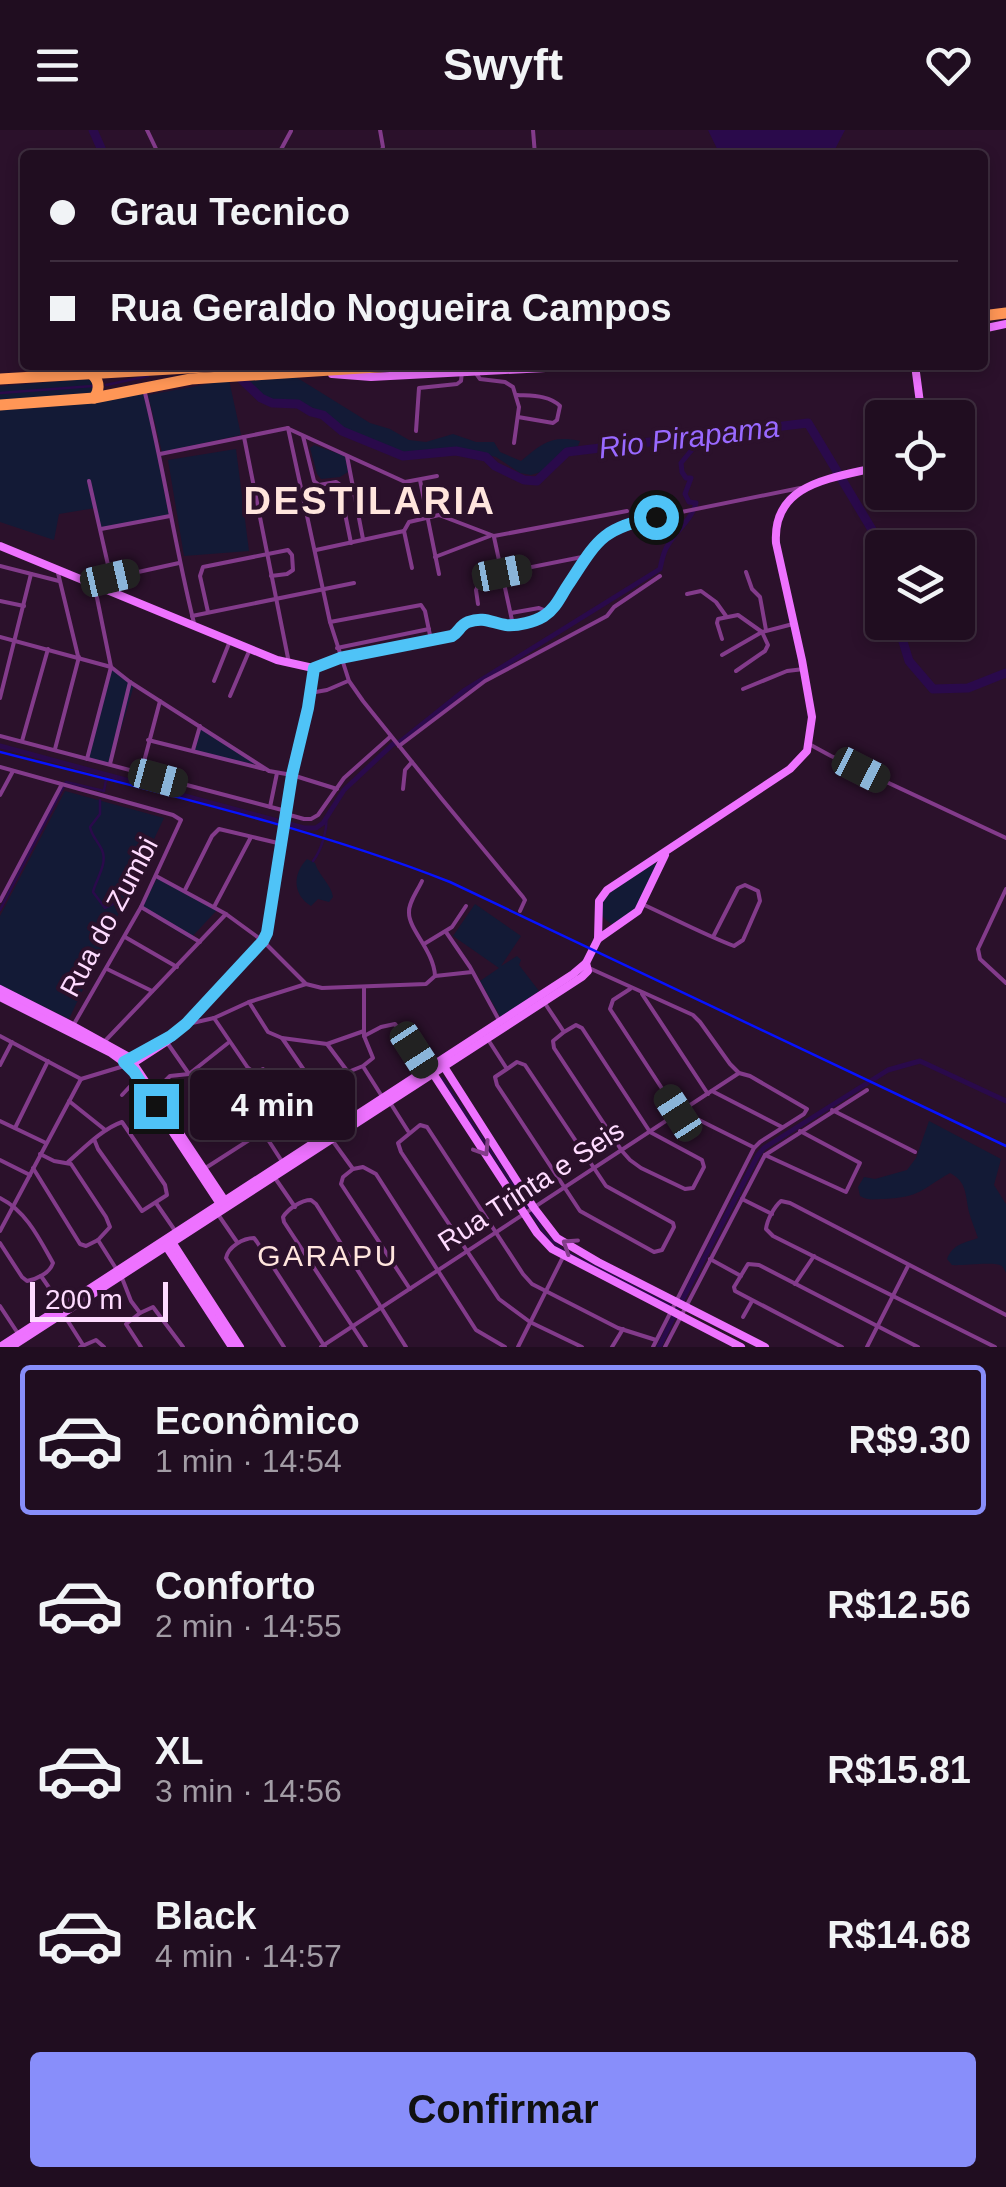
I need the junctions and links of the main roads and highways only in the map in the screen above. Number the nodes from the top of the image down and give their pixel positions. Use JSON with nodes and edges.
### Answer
{"nodes":[{"id":1,"x":319,"y":370,"type":"edge"},
{"id":2,"x":221,"y":371,"type":"edge"},
{"id":3,"x":89,"y":372,"type":"junction"},
{"id":4,"x":0,"y":379,"type":"edge"},
{"id":5,"x":94,"y":398,"type":"junction"},
{"id":6,"x":0,"y":405,"type":"edge"}],
"edges":[{"from":1,"to":2,"type":"highway"},
{"from":2,"to":3,"type":"highway"},
{"from":2,"to":5,"type":"highway"},
{"from":3,"to":4,"type":"highway"},
{"from":3,"to":5,"type":"highway"},
{"from":5,"to":6,"type":"highway"}]}
